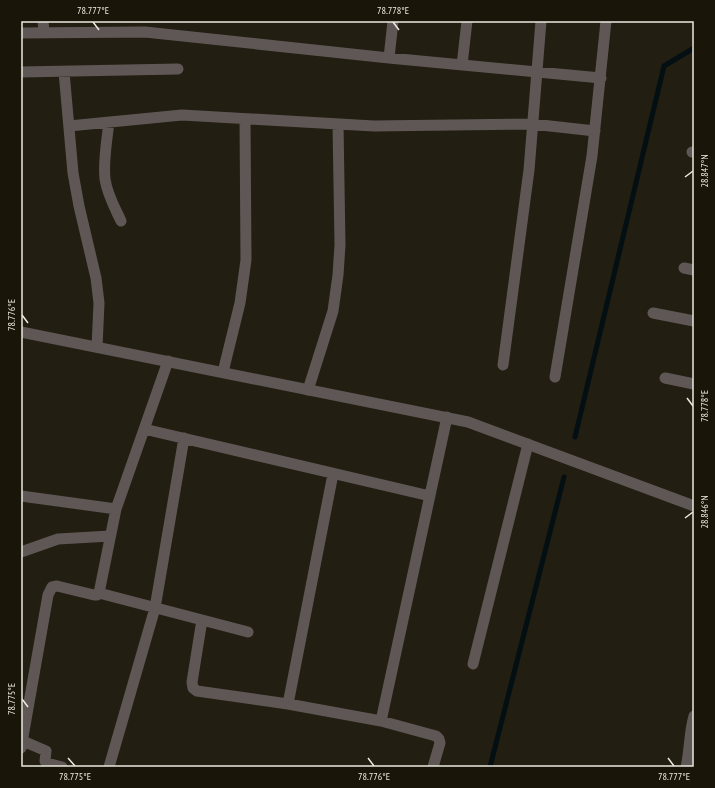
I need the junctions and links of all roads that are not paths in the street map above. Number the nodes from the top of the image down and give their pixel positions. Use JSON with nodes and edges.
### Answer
{"nodes":[{"id":1,"x":43,"y":21,"type":"edge"},
{"id":2,"x":393,"y":21,"type":"edge"},
{"id":3,"x":467,"y":21,"type":"edge"},
{"id":4,"x":541,"y":21,"type":"edge"},
{"id":5,"x":606,"y":21,"type":"edge"},
{"id":6,"x":44,"y":32,"type":"junction"},
{"id":7,"x":21,"y":33,"type":"edge"},
{"id":8,"x":388,"y":58,"type":"junction"},
{"id":9,"x":462,"y":65,"type":"junction"},
{"id":10,"x":178,"y":69,"type":"dead end"},
{"id":11,"x":21,"y":72,"type":"edge"},
{"id":12,"x":64,"y":72,"type":"junction"},
{"id":13,"x":536,"y":72,"type":"junction"},
{"id":14,"x":601,"y":78,"type":"junction"},
{"id":15,"x":246,"y":119,"type":"junction"},
{"id":16,"x":109,"y":122,"type":"junction"},
{"id":17,"x":338,"y":124,"type":"junction"},
{"id":18,"x":532,"y":124,"type":"junction"},
{"id":19,"x":69,"y":126,"type":"junction"},
{"id":20,"x":595,"y":131,"type":"junction"},
{"id":21,"x":121,"y":221,"type":"dead end"},
{"id":22,"x":653,"y":313,"type":"dead end"},
{"id":23,"x":694,"y":321,"type":"edge"},
{"id":24,"x":21,"y":332,"type":"edge"},
{"id":25,"x":97,"y":347,"type":"junction"},
{"id":26,"x":168,"y":361,"type":"junction"},
{"id":27,"x":503,"y":365,"type":"dead end"},
{"id":28,"x":223,"y":372,"type":"junction"},
{"id":29,"x":555,"y":377,"type":"dead end"},
{"id":30,"x":665,"y":378,"type":"dead end"},
{"id":31,"x":694,"y":384,"type":"edge"},
{"id":32,"x":308,"y":390,"type":"junction"},
{"id":33,"x":447,"y":418,"type":"junction"},
{"id":34,"x":144,"y":429,"type":"junction"},
{"id":35,"x":184,"y":438,"type":"junction"},
{"id":36,"x":528,"y":444,"type":"junction"},
{"id":37,"x":333,"y":474,"type":"junction"},
{"id":38,"x":21,"y":496,"type":"edge"},
{"id":39,"x":430,"y":496,"type":"junction"},
{"id":40,"x":694,"y":506,"type":"edge"},
{"id":41,"x":116,"y":509,"type":"junction"},
{"id":42,"x":110,"y":536,"type":"junction"},
{"id":43,"x":21,"y":552,"type":"edge"},
{"id":44,"x":99,"y":593,"type":"junction"},
{"id":45,"x":155,"y":608,"type":"junction"},
{"id":46,"x":202,"y":620,"type":"junction"},
{"id":47,"x":248,"y":632,"type":"dead end"},
{"id":48,"x":473,"y":664,"type":"dead end"},
{"id":49,"x":288,"y":704,"type":"junction"},
{"id":50,"x":694,"y":716,"type":"edge"},
{"id":51,"x":381,"y":721,"type":"junction"},
{"id":52,"x":22,"y":745,"type":"edge"},
{"id":53,"x":62,"y":767,"type":"edge"},
{"id":54,"x":110,"y":767,"type":"edge"},
{"id":55,"x":433,"y":767,"type":"edge"},
{"id":56,"x":686,"y":767,"type":"edge"}],
"edges":[{"from":1,"to":6,"type":"street"},
{"from":2,"to":8,"type":"street"},
{"from":3,"to":9,"type":"street"},
{"from":4,"to":13,"type":"street"},
{"from":5,"to":14,"type":"street"},
{"from":6,"to":7,"type":"street"},
{"from":6,"to":8,"type":"street"},
{"from":8,"to":9,"type":"street"},
{"from":9,"to":13,"type":"street"},
{"from":10,"to":12,"type":"street"},
{"from":11,"to":12,"type":"street"},
{"from":12,"to":19,"type":"street"},
{"from":13,"to":14,"type":"street"},
{"from":13,"to":18,"type":"street"},
{"from":14,"to":20,"type":"street"},
{"from":15,"to":16,"type":"street"},
{"from":15,"to":17,"type":"street"},
{"from":15,"to":28,"type":"street"},
{"from":16,"to":19,"type":"street"},
{"from":16,"to":21,"type":"street"},
{"from":17,"to":18,"type":"street"},
{"from":17,"to":32,"type":"street"},
{"from":18,"to":20,"type":"street"},
{"from":18,"to":27,"type":"street"},
{"from":19,"to":25,"type":"street"},
{"from":20,"to":29,"type":"street"},
{"from":22,"to":23,"type":"street"},
{"from":24,"to":25,"type":"street"},
{"from":25,"to":26,"type":"street"},
{"from":26,"to":28,"type":"street"},
{"from":26,"to":34,"type":"street"},
{"from":28,"to":32,"type":"street"},
{"from":30,"to":31,"type":"street"},
{"from":32,"to":33,"type":"street"},
{"from":33,"to":36,"type":"street"},
{"from":33,"to":39,"type":"street"},
{"from":34,"to":35,"type":"street"},
{"from":34,"to":41,"type":"street"},
{"from":35,"to":37,"type":"street"},
{"from":35,"to":45,"type":"street"},
{"from":36,"to":40,"type":"street"},
{"from":36,"to":48,"type":"street"},
{"from":37,"to":39,"type":"street"},
{"from":37,"to":49,"type":"street"},
{"from":38,"to":41,"type":"street"},
{"from":39,"to":51,"type":"street"},
{"from":41,"to":42,"type":"street"},
{"from":42,"to":43,"type":"street"},
{"from":42,"to":44,"type":"street"},
{"from":44,"to":45,"type":"street"},
{"from":44,"to":52,"type":"street"},
{"from":45,"to":46,"type":"street"},
{"from":45,"to":54,"type":"street"},
{"from":46,"to":47,"type":"street"},
{"from":46,"to":49,"type":"street"},
{"from":49,"to":51,"type":"street"},
{"from":50,"to":56,"type":"street"},
{"from":51,"to":55,"type":"street"},
{"from":52,"to":53,"type":"street"}]}
